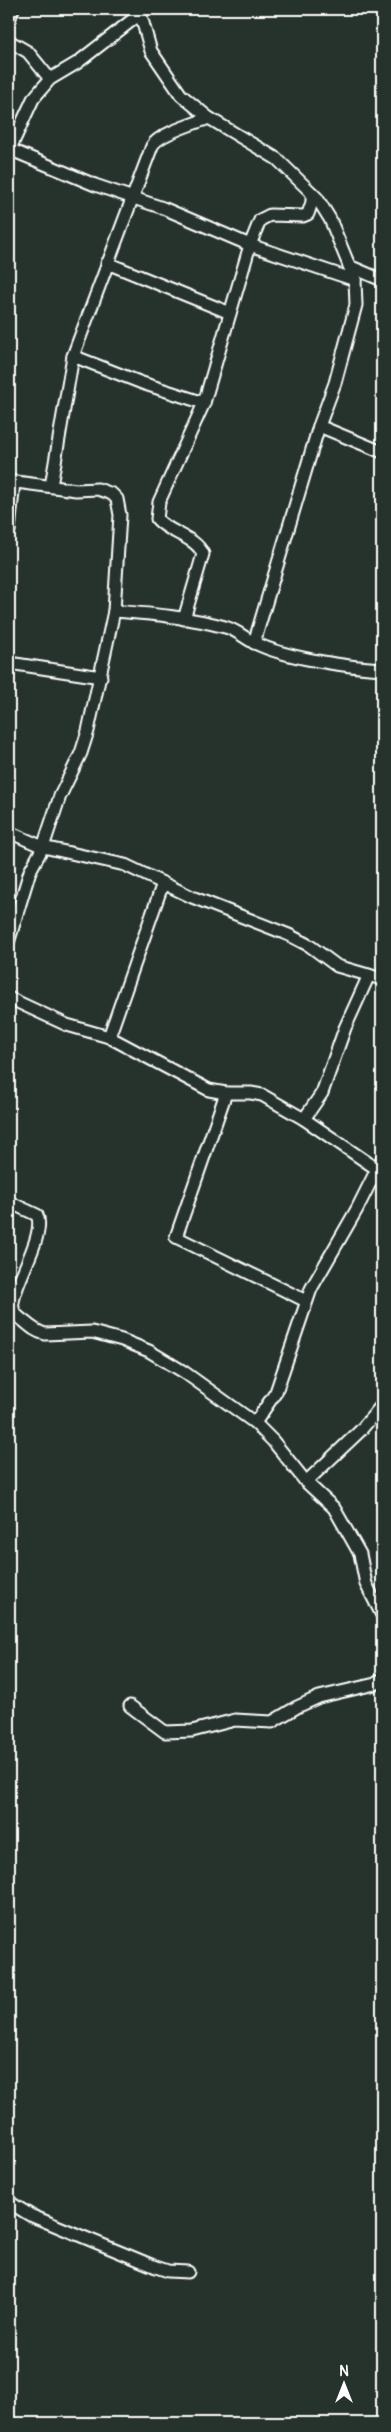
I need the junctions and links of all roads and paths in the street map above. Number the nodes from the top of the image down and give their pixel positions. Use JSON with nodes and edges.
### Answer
{"nodes":[{"id":1,"x":13,"y":9,"type":"edge"},
{"id":2,"x":139,"y":12,"type":"edge"},
{"id":3,"x":9,"y":21,"type":"edge"},
{"id":4,"x":9,"y":41,"type":"edge"},
{"id":5,"x":50,"y":79,"type":"junction"},
{"id":6,"x":209,"y":118,"type":"junction"},
{"id":7,"x":9,"y":150,"type":"edge"},
{"id":8,"x":312,"y":193,"type":"junction"},
{"id":9,"x":132,"y":196,"type":"junction"},
{"id":10,"x":250,"y":246,"type":"junction"},
{"id":11,"x":107,"y":263,"type":"junction"},
{"id":12,"x":349,"y":266,"type":"junction"},
{"id":13,"x":355,"y":280,"type":"junction"},
{"id":14,"x":382,"y":280,"type":"edge"},
{"id":15,"x":230,"y":313,"type":"junction"},
{"id":16,"x":73,"y":356,"type":"junction"},
{"id":17,"x":204,"y":403,"type":"junction"},
{"id":18,"x":320,"y":426,"type":"junction"},
{"id":19,"x":382,"y":452,"type":"edge"},
{"id":20,"x":11,"y":482,"type":"edge"},
{"id":21,"x":51,"y":486,"type":"junction"},
{"id":22,"x":9,"y":531,"type":"edge"},
{"id":23,"x":114,"y":611,"type":"junction"},
{"id":24,"x":184,"y":619,"type":"junction"},
{"id":25,"x":254,"y":643,"type":"junction"},
{"id":26,"x":9,"y":663,"type":"edge"},
{"id":27,"x":382,"y":669,"type":"edge"},
{"id":28,"x":101,"y":677,"type":"junction"},
{"id":29,"x":9,"y":832,"type":"edge"},
{"id":30,"x":43,"y":847,"type":"junction"},
{"id":31,"x":163,"y":883,"type":"junction"},
{"id":32,"x":9,"y":940,"type":"edge"},
{"id":33,"x":369,"y":975,"type":"junction"},
{"id":34,"x":382,"y":979,"type":"edge"},
{"id":35,"x":9,"y":998,"type":"edge"},
{"id":36,"x":109,"y":1037,"type":"junction"},
{"id":37,"x":226,"y":1093,"type":"junction"},
{"id":38,"x":304,"y":1119,"type":"junction"},
{"id":39,"x":380,"y":1164,"type":"edge"},
{"id":40,"x":9,"y":1202,"type":"edge"},
{"id":41,"x":306,"y":1301,"type":"junction"},
{"id":42,"x":382,"y":1405,"type":"edge"},
{"id":43,"x":255,"y":1423,"type":"junction"},
{"id":44,"x":306,"y":1482,"type":"junction"},
{"id":45,"x":382,"y":1615,"type":"edge"},
{"id":46,"x":382,"y":1679,"type":"edge"},
{"id":47,"x":130,"y":1706,"type":"dead end"},
{"id":48,"x":9,"y":2202,"type":"edge"},
{"id":49,"x":188,"y":2272,"type":"dead end"}],
"edges":[{"from":1,"to":3,"type":"street"},
{"from":2,"to":5,"type":"street"},
{"from":2,"to":6,"type":"street"},
{"from":4,"to":5,"type":"street"},
{"from":5,"to":7,"type":"street"},
{"from":6,"to":8,"type":"street"},
{"from":6,"to":9,"type":"street"},
{"from":7,"to":9,"type":"street"},
{"from":8,"to":10,"type":"street"},
{"from":8,"to":12,"type":"street"},
{"from":9,"to":10,"type":"street"},
{"from":9,"to":11,"type":"street"},
{"from":10,"to":13,"type":"street"},
{"from":10,"to":15,"type":"street"},
{"from":11,"to":15,"type":"street"},
{"from":11,"to":16,"type":"street"},
{"from":12,"to":13,"type":"street"},
{"from":12,"to":14,"type":"street"},
{"from":13,"to":18,"type":"street"},
{"from":15,"to":17,"type":"street"},
{"from":16,"to":17,"type":"street"},
{"from":16,"to":21,"type":"street"},
{"from":17,"to":24,"type":"street"},
{"from":18,"to":19,"type":"street"},
{"from":18,"to":25,"type":"street"},
{"from":20,"to":21,"type":"street"},
{"from":20,"to":22,"type":"street"},
{"from":21,"to":23,"type":"street"},
{"from":23,"to":24,"type":"street"},
{"from":23,"to":28,"type":"street"},
{"from":24,"to":25,"type":"street"},
{"from":25,"to":27,"type":"street"},
{"from":26,"to":28,"type":"street"},
{"from":28,"to":30,"type":"street"},
{"from":29,"to":30,"type":"street"},
{"from":30,"to":31,"type":"street"},
{"from":30,"to":32,"type":"street"},
{"from":31,"to":33,"type":"street"},
{"from":31,"to":36,"type":"street"},
{"from":33,"to":34,"type":"street"},
{"from":33,"to":38,"type":"street"},
{"from":35,"to":36,"type":"street"},
{"from":36,"to":37,"type":"street"},
{"from":37,"to":38,"type":"street"},
{"from":37,"to":41,"type":"street"},
{"from":38,"to":39,"type":"street"},
{"from":39,"to":41,"type":"street"},
{"from":40,"to":43,"type":"street"},
{"from":41,"to":43,"type":"street"},
{"from":42,"to":44,"type":"street"},
{"from":43,"to":44,"type":"street"},
{"from":44,"to":45,"type":"street"},
{"from":46,"to":47,"type":"street"},
{"from":48,"to":49,"type":"street"}]}
